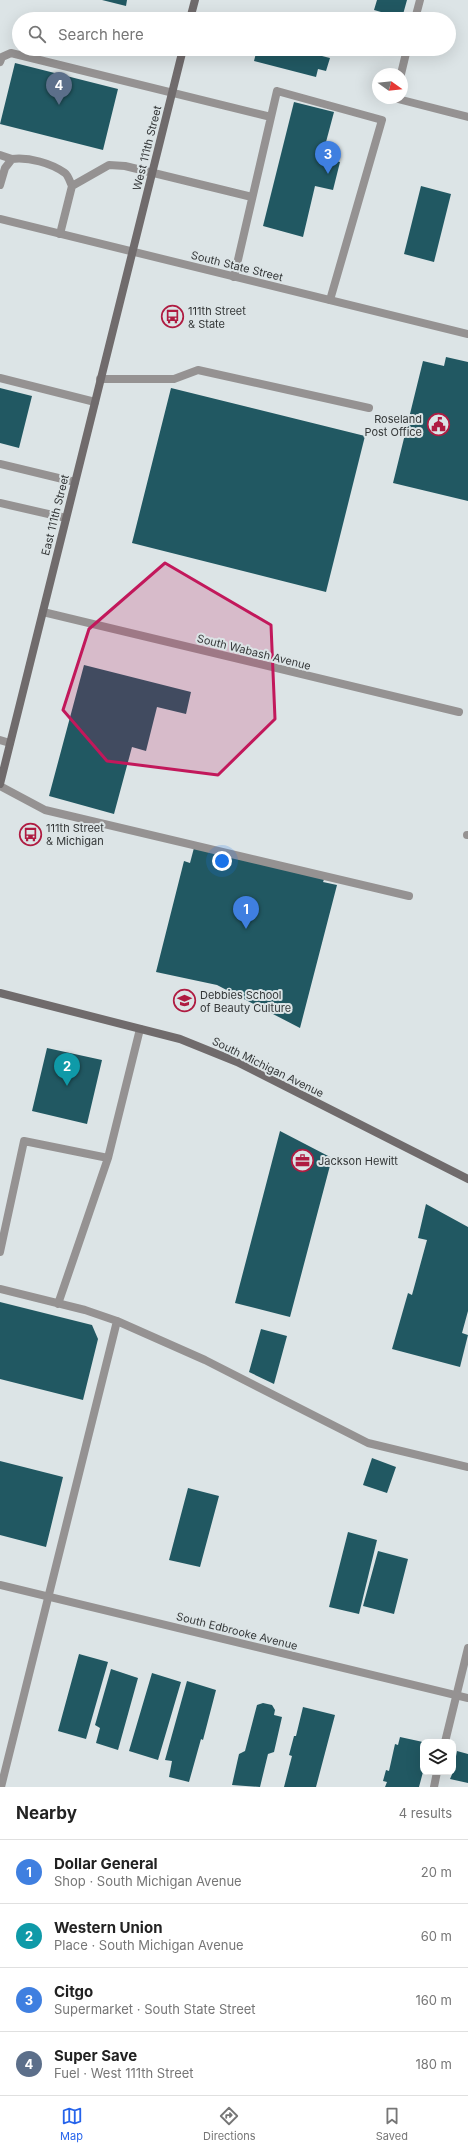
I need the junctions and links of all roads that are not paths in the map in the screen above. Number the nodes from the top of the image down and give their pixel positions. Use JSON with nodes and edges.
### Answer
{"nodes":[{"id":1,"x":195,"y":0,"type":"edge"},
{"id":2,"x":420,"y":0,"type":"edge"},
{"id":3,"x":192,"y":12,"type":"edge"},
{"id":4,"x":417,"y":12,"type":"edge"},
{"id":5,"x":12,"y":53,"type":"edge"},
{"id":6,"x":23,"y":56,"type":"edge"},
{"id":7,"x":181,"y":56,"type":"edge"},
{"id":8,"x":405,"y":56,"type":"edge"},
{"id":9,"x":0,"y":62,"type":"edge"},
{"id":10,"x":402,"y":68,"type":"edge"},
{"id":11,"x":172,"y":93,"type":"junction"},
{"id":12,"x":408,"y":102,"type":"edge"},
{"id":13,"x":271,"y":117,"type":"junction"},
{"id":14,"x":468,"y":117,"type":"edge"},
{"id":15,"x":0,"y":155,"type":"edge"},
{"id":16,"x":12,"y":159,"type":"junction"},
{"id":17,"x":152,"y":173,"type":"junction"},
{"id":18,"x":0,"y":185,"type":"edge"},
{"id":19,"x":72,"y":186,"type":"junction"},
{"id":20,"x":252,"y":197,"type":"junction"},
{"id":21,"x":0,"y":219,"type":"edge"},
{"id":22,"x":60,"y":234,"type":"junction"},
{"id":23,"x":132,"y":252,"type":"junction"},
{"id":24,"x":234,"y":277,"type":"junction"},
{"id":25,"x":330,"y":300,"type":"junction"},
{"id":26,"x":468,"y":334,"type":"edge"},
{"id":27,"x":0,"y":378,"type":"edge"},
{"id":28,"x":100,"y":379,"type":"junction"},
{"id":29,"x":95,"y":402,"type":"junction"},
{"id":30,"x":369,"y":408,"type":"dead end"},
{"id":31,"x":0,"y":464,"type":"edge"},
{"id":32,"x":75,"y":482,"type":"junction"},
{"id":33,"x":0,"y":502,"type":"edge"},
{"id":34,"x":66,"y":518,"type":"junction"},
{"id":35,"x":43,"y":612,"type":"junction"},
{"id":36,"x":459,"y":712,"type":"dead end"},
{"id":37,"x":0,"y":740,"type":"edge"},
{"id":38,"x":10,"y":743,"type":"junction"},
{"id":39,"x":0,"y":785,"type":"edge"},
{"id":40,"x":409,"y":896,"type":"dead end"},
{"id":41,"x":0,"y":993,"type":"edge"},
{"id":42,"x":140,"y":1029,"type":"junction"},
{"id":43,"x":108,"y":1158,"type":"junction"},
{"id":44,"x":468,"y":1179,"type":"edge"},
{"id":45,"x":0,"y":1252,"type":"edge"},
{"id":46,"x":0,"y":1289,"type":"edge"},
{"id":47,"x":58,"y":1304,"type":"junction"},
{"id":48,"x":117,"y":1321,"type":"junction"},
{"id":49,"x":468,"y":1467,"type":"edge"},
{"id":50,"x":0,"y":1585,"type":"edge"},
{"id":51,"x":48,"y":1596,"type":"junction"},
{"id":52,"x":468,"y":1648,"type":"edge"},
{"id":53,"x":456,"y":1696,"type":"junction"},
{"id":54,"x":468,"y":1698,"type":"edge"},
{"id":55,"x":446,"y":1739,"type":"edge"},
{"id":56,"x":436,"y":1775,"type":"edge"},
{"id":57,"x":1,"y":1787,"type":"edge"},
{"id":58,"x":434,"y":1787,"type":"edge"}],
"edges":[{"from":1,"to":3,"type":"main road"},
{"from":2,"to":4,"type":"street"},
{"from":5,"to":9,"type":"street"},
{"from":6,"to":11,"type":"street"},
{"from":7,"to":11,"type":"main road","name":"West 111th Street"},
{"from":8,"to":10,"type":"street"},
{"from":11,"to":13,"type":"street"},
{"from":11,"to":17,"type":"main road","name":"West 111th Street"},
{"from":12,"to":14,"type":"street"},
{"from":13,"to":20,"type":"street"},
{"from":13,"to":25,"type":"street"},
{"from":15,"to":16,"type":"street"},
{"from":16,"to":18,"type":"street"},
{"from":16,"to":19,"type":"street"},
{"from":17,"to":19,"type":"street"},
{"from":17,"to":20,"type":"street"},
{"from":17,"to":23,"type":"main road","name":"West 111th Street"},
{"from":19,"to":22,"type":"street"},
{"from":20,"to":24,"type":"street"},
{"from":21,"to":22,"type":"street","name":"South State Street"},
{"from":22,"to":23,"type":"street","name":"South State Street"},
{"from":23,"to":24,"type":"street","name":"South State Street"},
{"from":23,"to":28,"type":"main road","name":"East 111th Street"},
{"from":24,"to":25,"type":"street","name":"South State Street"},
{"from":25,"to":26,"type":"street","name":"South State Street"},
{"from":27,"to":29,"type":"street"},
{"from":28,"to":29,"type":"main road","name":"East 111th Street"},
{"from":28,"to":30,"type":"street"},
{"from":29,"to":32,"type":"main road","name":"East 111th Street"},
{"from":31,"to":32,"type":"street"},
{"from":32,"to":34,"type":"main road","name":"East 111th Street"},
{"from":33,"to":34,"type":"street"},
{"from":34,"to":35,"type":"main road","name":"East 111th Street"},
{"from":35,"to":36,"type":"street","name":"South Wabash Avenue"},
{"from":35,"to":38,"type":"main road","name":"East 111th Street"},
{"from":37,"to":38,"type":"street"},
{"from":38,"to":39,"type":"main road","name":"East 111th Street"},
{"from":39,"to":40,"type":"street"},
{"from":41,"to":42,"type":"main road","name":"South Michigan Avenue"},
{"from":42,"to":43,"type":"street"},
{"from":42,"to":44,"type":"main road","name":"South Michigan Avenue"},
{"from":43,"to":45,"type":"street"},
{"from":43,"to":47,"type":"street"},
{"from":46,"to":47,"type":"street"},
{"from":47,"to":48,"type":"street"},
{"from":48,"to":49,"type":"street"},
{"from":48,"to":51,"type":"street"},
{"from":50,"to":51,"type":"street","name":"South Edbrooke Avenue"},
{"from":51,"to":53,"type":"street","name":"South Edbrooke Avenue"},
{"from":51,"to":57,"type":"street"},
{"from":52,"to":53,"type":"street"},
{"from":53,"to":54,"type":"street","name":"South Edbrooke Avenue"},
{"from":53,"to":55,"type":"street"},
{"from":56,"to":58,"type":"street"}]}
